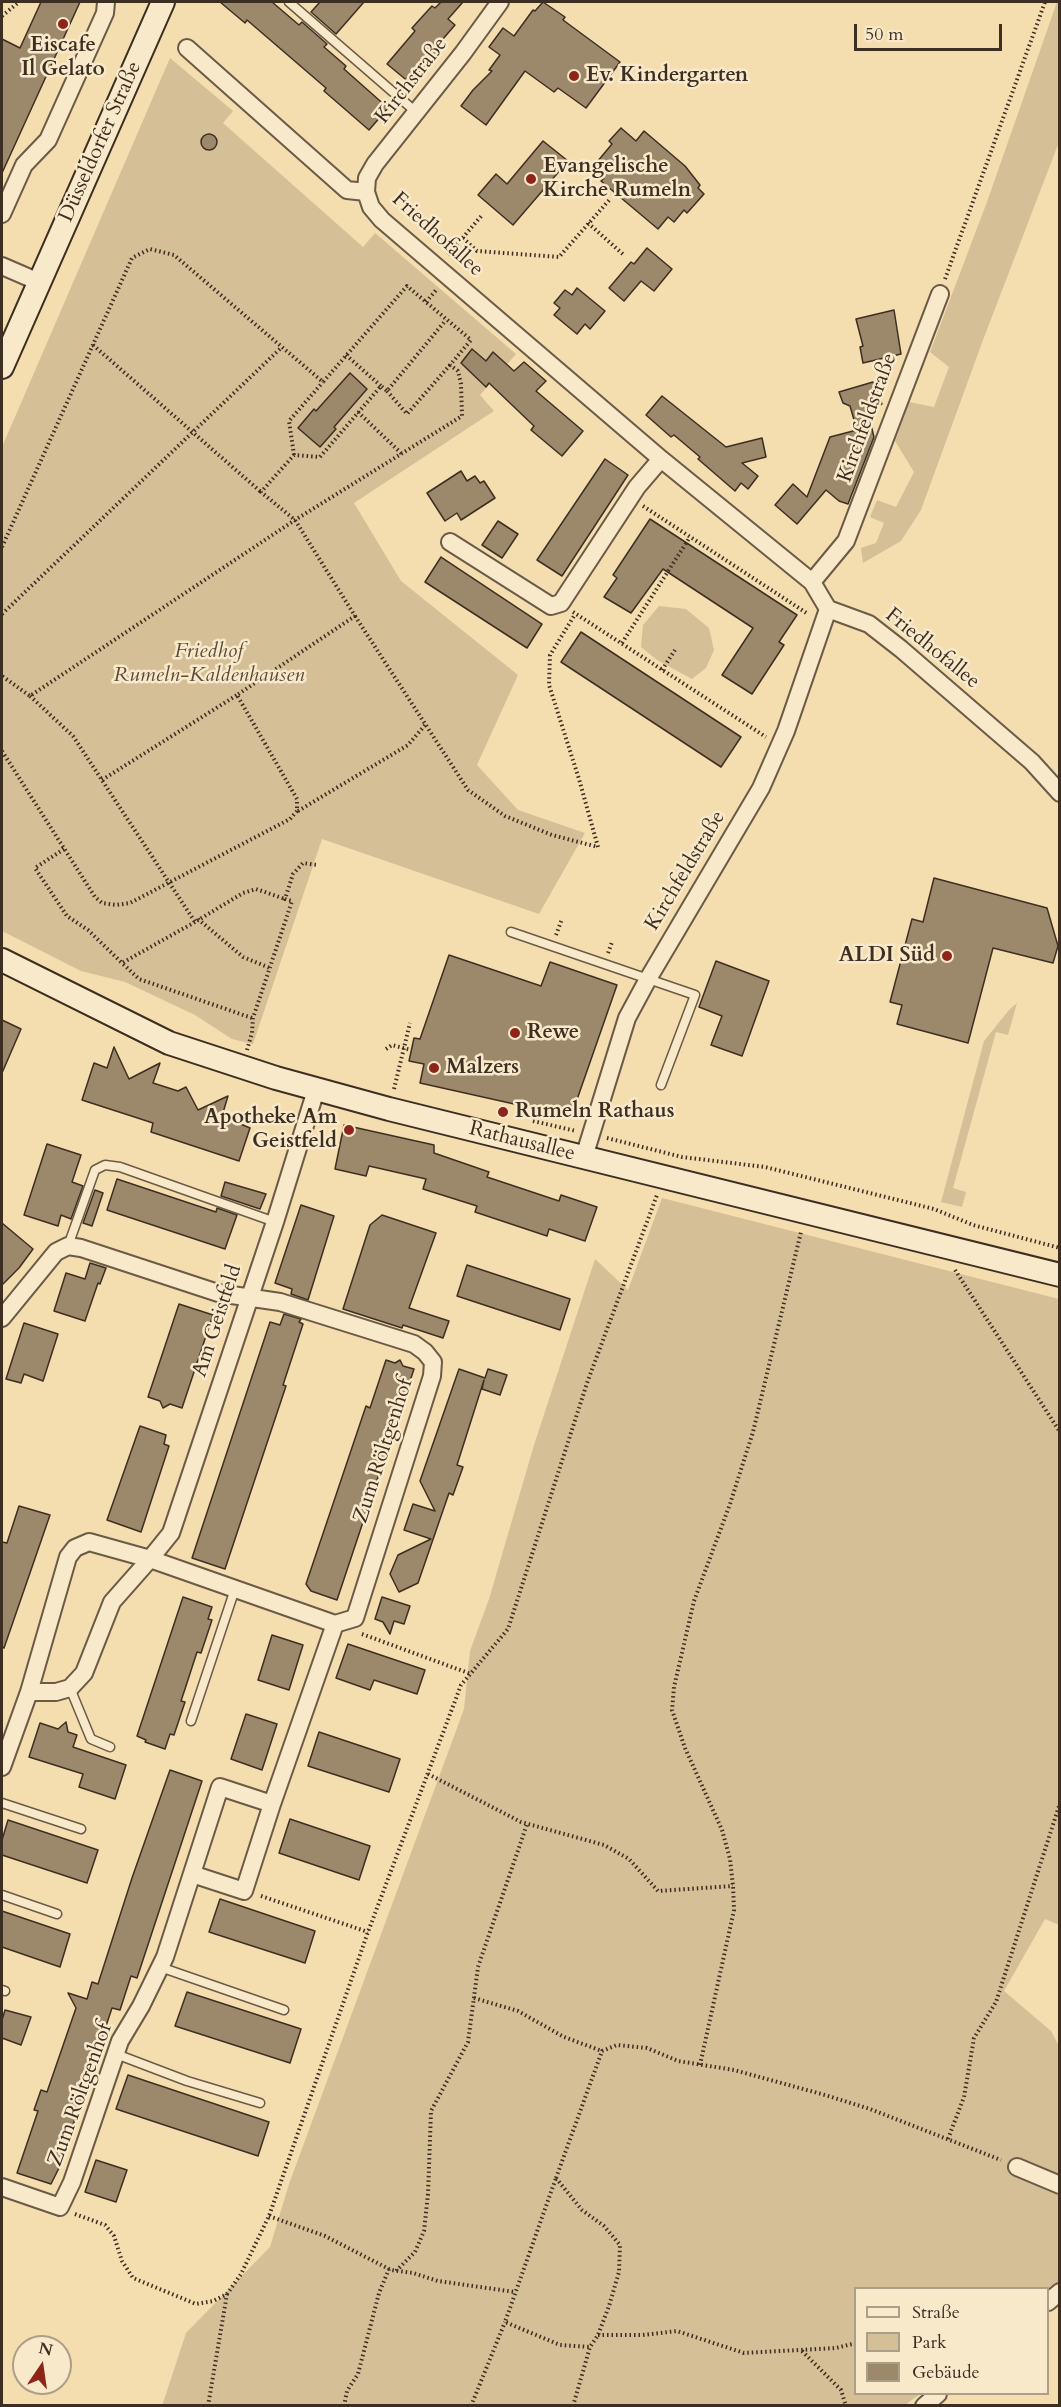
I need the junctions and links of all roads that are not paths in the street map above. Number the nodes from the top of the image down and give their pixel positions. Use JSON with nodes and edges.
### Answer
{"nodes":[{"id":1,"x":106,"y":2,"type":"edge"},
{"id":2,"x":163,"y":2,"type":"edge"},
{"id":3,"x":290,"y":2,"type":"edge"},
{"id":4,"x":500,"y":2,"type":"edge"},
{"id":5,"x":187,"y":48,"type":"dead end"},
{"id":6,"x":416,"y":112,"type":"junction"},
{"id":7,"x":366,"y":192,"type":"junction"},
{"id":8,"x":2,"y":214,"type":"edge"},
{"id":9,"x":2,"y":266,"type":"edge"},
{"id":10,"x":39,"y":282,"type":"junction"},
{"id":11,"x":940,"y":294,"type":"road end"},
{"id":12,"x":2,"y":367,"type":"edge"},
{"id":13,"x":661,"y":459,"type":"junction"},
{"id":14,"x":450,"y":542,"type":"dead end"},
{"id":15,"x":812,"y":582,"type":"junction"},
{"id":16,"x":826,"y":614,"type":"junction"},
{"id":17,"x":1059,"y":793,"type":"edge"},
{"id":18,"x":511,"y":932,"type":"dead end"},
{"id":19,"x":2,"y":960,"type":"edge"},
{"id":20,"x":648,"y":979,"type":"junction"},
{"id":21,"x":661,"y":1084,"type":"dead end"},
{"id":22,"x":316,"y":1090,"type":"junction"},
{"id":23,"x":584,"y":1156,"type":"junction"},
{"id":24,"x":275,"y":1222,"type":"junction"},
{"id":25,"x":68,"y":1246,"type":"junction"},
{"id":26,"x":1059,"y":1275,"type":"edge"},
{"id":27,"x":250,"y":1297,"type":"junction"},
{"id":28,"x":4,"y":1310,"type":"edge"},
{"id":29,"x":150,"y":1559,"type":"junction"},
{"id":30,"x":235,"y":1589,"type":"junction"},
{"id":31,"x":335,"y":1624,"type":"junction"},
{"id":32,"x":70,"y":1688,"type":"junction"},
{"id":33,"x":29,"y":1692,"type":"junction"},
{"id":34,"x":191,"y":1721,"type":"dead end"},
{"id":35,"x":110,"y":1746,"type":"dead end"},
{"id":36,"x":2,"y":1767,"type":"edge"},
{"id":37,"x":2,"y":1803,"type":"edge"},
{"id":38,"x":272,"y":1804,"type":"junction"},
{"id":39,"x":81,"y":1829,"type":"dead end"},
{"id":40,"x":192,"y":1874,"type":"junction"},
{"id":41,"x":2,"y":1895,"type":"edge"},
{"id":42,"x":57,"y":1914,"type":"dead end"},
{"id":43,"x":160,"y":1967,"type":"junction"},
{"id":44,"x":284,"y":2010,"type":"dead end"},
{"id":45,"x":116,"y":2054,"type":"junction"},
{"id":46,"x":260,"y":2103,"type":"dead end"},
{"id":47,"x":1017,"y":2167,"type":"road end"},
{"id":48,"x":1059,"y":2185,"type":"edge"},
{"id":49,"x":2,"y":2187,"type":"edge"},
{"id":50,"x":937,"y":2395,"type":"edge"},
{"id":51,"x":924,"y":2406,"type":"edge"}],
"edges":[{"from":1,"to":8,"type":"street"},
{"from":2,"to":10,"type":"main road","name":"Düsseldorfer Straße"},
{"from":3,"to":6,"type":"lane"},
{"from":4,"to":6,"type":"street","name":"Kirchstraße"},
{"from":5,"to":7,"type":"street","name":"Friedhofallee"},
{"from":6,"to":7,"type":"street","name":"Kirchstraße"},
{"from":7,"to":13,"type":"street","name":"Friedhofallee"},
{"from":9,"to":10,"type":"street"},
{"from":10,"to":12,"type":"main road","name":"Düsseldorfer Straße"},
{"from":11,"to":15,"type":"street","name":"Kirchfeldstraße"},
{"from":13,"to":14,"type":"street"},
{"from":13,"to":15,"type":"street","name":"Friedhofallee"},
{"from":15,"to":16,"type":"street","name":"Friedhofallee"},
{"from":16,"to":17,"type":"street","name":"Friedhofallee"},
{"from":16,"to":20,"type":"street","name":"Kirchfeldstraße"},
{"from":18,"to":20,"type":"lane"},
{"from":19,"to":22,"type":"main road","name":"Rathausallee"},
{"from":20,"to":21,"type":"lane"},
{"from":20,"to":23,"type":"street","name":"Kirchfeldstraße"},
{"from":22,"to":23,"type":"main road","name":"Rathausallee"},
{"from":22,"to":24,"type":"street","name":"Am Geistfeld"},
{"from":23,"to":26,"type":"main road","name":"Rathausallee"},
{"from":24,"to":25,"type":"lane"},
{"from":24,"to":27,"type":"street","name":"Am Geistfeld"},
{"from":25,"to":27,"type":"street"},
{"from":25,"to":28,"type":"street"},
{"from":27,"to":29,"type":"street","name":"Am Geistfeld"},
{"from":27,"to":31,"type":"street","name":"Zum Röltgenhof"},
{"from":29,"to":30,"type":"street"},
{"from":29,"to":32,"type":"street","name":"Am Geistfeld"},
{"from":29,"to":33,"type":"street"},
{"from":30,"to":31,"type":"street"},
{"from":30,"to":34,"type":"lane"},
{"from":31,"to":38,"type":"street"},
{"from":32,"to":33,"type":"street"},
{"from":32,"to":35,"type":"lane"},
{"from":33,"to":36,"type":"street"},
{"from":37,"to":39,"type":"lane"},
{"from":38,"to":40,"type":"street","name":"Zum Röltgenhof"},
{"from":38,"to":40,"type":"street"},
{"from":40,"to":43,"type":"street","name":"Zum Röltgenhof"},
{"from":41,"to":42,"type":"lane"},
{"from":43,"to":44,"type":"lane"},
{"from":43,"to":45,"type":"street","name":"Zum Röltgenhof"},
{"from":45,"to":46,"type":"lane"},
{"from":45,"to":49,"type":"street","name":"Zum Röltgenhof"},
{"from":47,"to":48,"type":"street"},
{"from":50,"to":51,"type":"street"}]}
